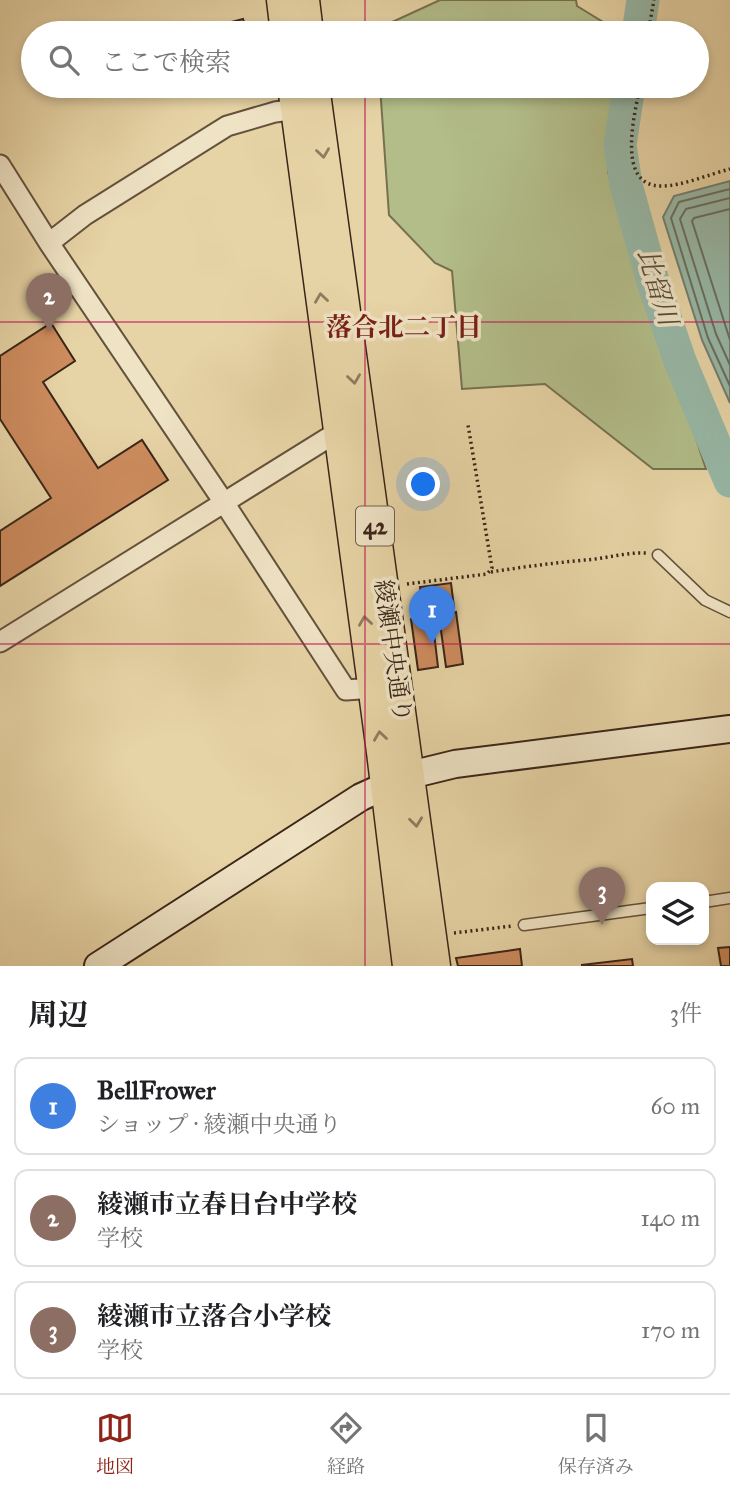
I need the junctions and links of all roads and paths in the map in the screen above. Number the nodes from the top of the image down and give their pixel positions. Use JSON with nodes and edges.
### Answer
{"nodes":[{"id":1,"x":282,"y":0,"type":"edge"},
{"id":2,"x":304,"y":0,"type":"edge"},
{"id":3,"x":654,"y":0,"type":"edge"},
{"id":4,"x":285,"y":21,"type":"edge"},
{"id":5,"x":307,"y":21,"type":"edge"},
{"id":6,"x":650,"y":21,"type":"edge"},
{"id":7,"x":294,"y":98,"type":"edge"},
{"id":8,"x":315,"y":98,"type":"edge"},
{"id":9,"x":638,"y":98,"type":"edge"},
{"id":10,"x":0,"y":165,"type":"edge"},
{"id":11,"x":730,"y":169,"type":"edge"},
{"id":12,"x":49,"y":243,"type":"junction"},
{"id":13,"x":467,"y":425,"type":"dead end"},
{"id":14,"x":339,"y":431,"type":"junction"},
{"id":15,"x":223,"y":501,"type":"junction"},
{"id":16,"x":658,"y":555,"type":"joint"},
{"id":17,"x":490,"y":573,"type":"junction"},
{"id":18,"x":405,"y":584,"type":"dead end"},
{"id":19,"x":730,"y":612,"type":"edge"},
{"id":20,"x":0,"y":642,"type":"edge"},
{"id":21,"x":374,"y":688,"type":"junction"},
{"id":22,"x":730,"y":729,"type":"edge"},
{"id":23,"x":398,"y":780,"type":"junction"},
{"id":24,"x":730,"y":898,"type":"edge"},
{"id":25,"x":709,"y":901,"type":"edge"},
{"id":26,"x":646,"y":909,"type":"edge"},
{"id":27,"x":524,"y":925,"type":"joint"},
{"id":28,"x":446,"y":934,"type":"dead end"},
{"id":29,"x":98,"y":966,"type":"edge"},
{"id":30,"x":408,"y":966,"type":"edge"},
{"id":31,"x":435,"y":966,"type":"edge"}],
"edges":[{"from":1,"to":4,"type":"main road"},
{"from":2,"to":5,"type":"main road"},
{"from":3,"to":6,"type":"path"},
{"from":7,"to":12,"type":"street"},
{"from":14,"to":7,"type":"main road","name":"綾瀬中央通り","number":"42","one_way":true},
{"from":8,"to":23,"type":"main road","name":"綾瀬中央通り","number":"42","one_way":true},
{"from":9,"to":11,"type":"path"},
{"from":10,"to":12,"type":"street"},
{"from":12,"to":15,"type":"street"},
{"from":13,"to":17,"type":"path"},
{"from":14,"to":15,"type":"street"},
{"from":21,"to":14,"type":"main road","name":"綾瀬中央通り","number":"42","one_way":true},
{"from":15,"to":20,"type":"street"},
{"from":15,"to":21,"type":"street"},
{"from":16,"to":17,"type":"path"},
{"from":16,"to":19,"type":"lane"},
{"from":17,"to":18,"type":"path"},
{"from":23,"to":21,"type":"main road","name":"綾瀬中央通り","number":"42","one_way":true},
{"from":22,"to":23,"type":"street"},
{"from":23,"to":29,"type":"street"},
{"from":23,"to":30,"type":"main road","name":"綾瀬中央通り","number":"42"},
{"from":23,"to":31,"type":"main road","name":"綾瀬中央通り","number":"42","one_way":true},
{"from":24,"to":25,"type":"lane"},
{"from":26,"to":27,"type":"lane"},
{"from":27,"to":28,"type":"path"}]}
